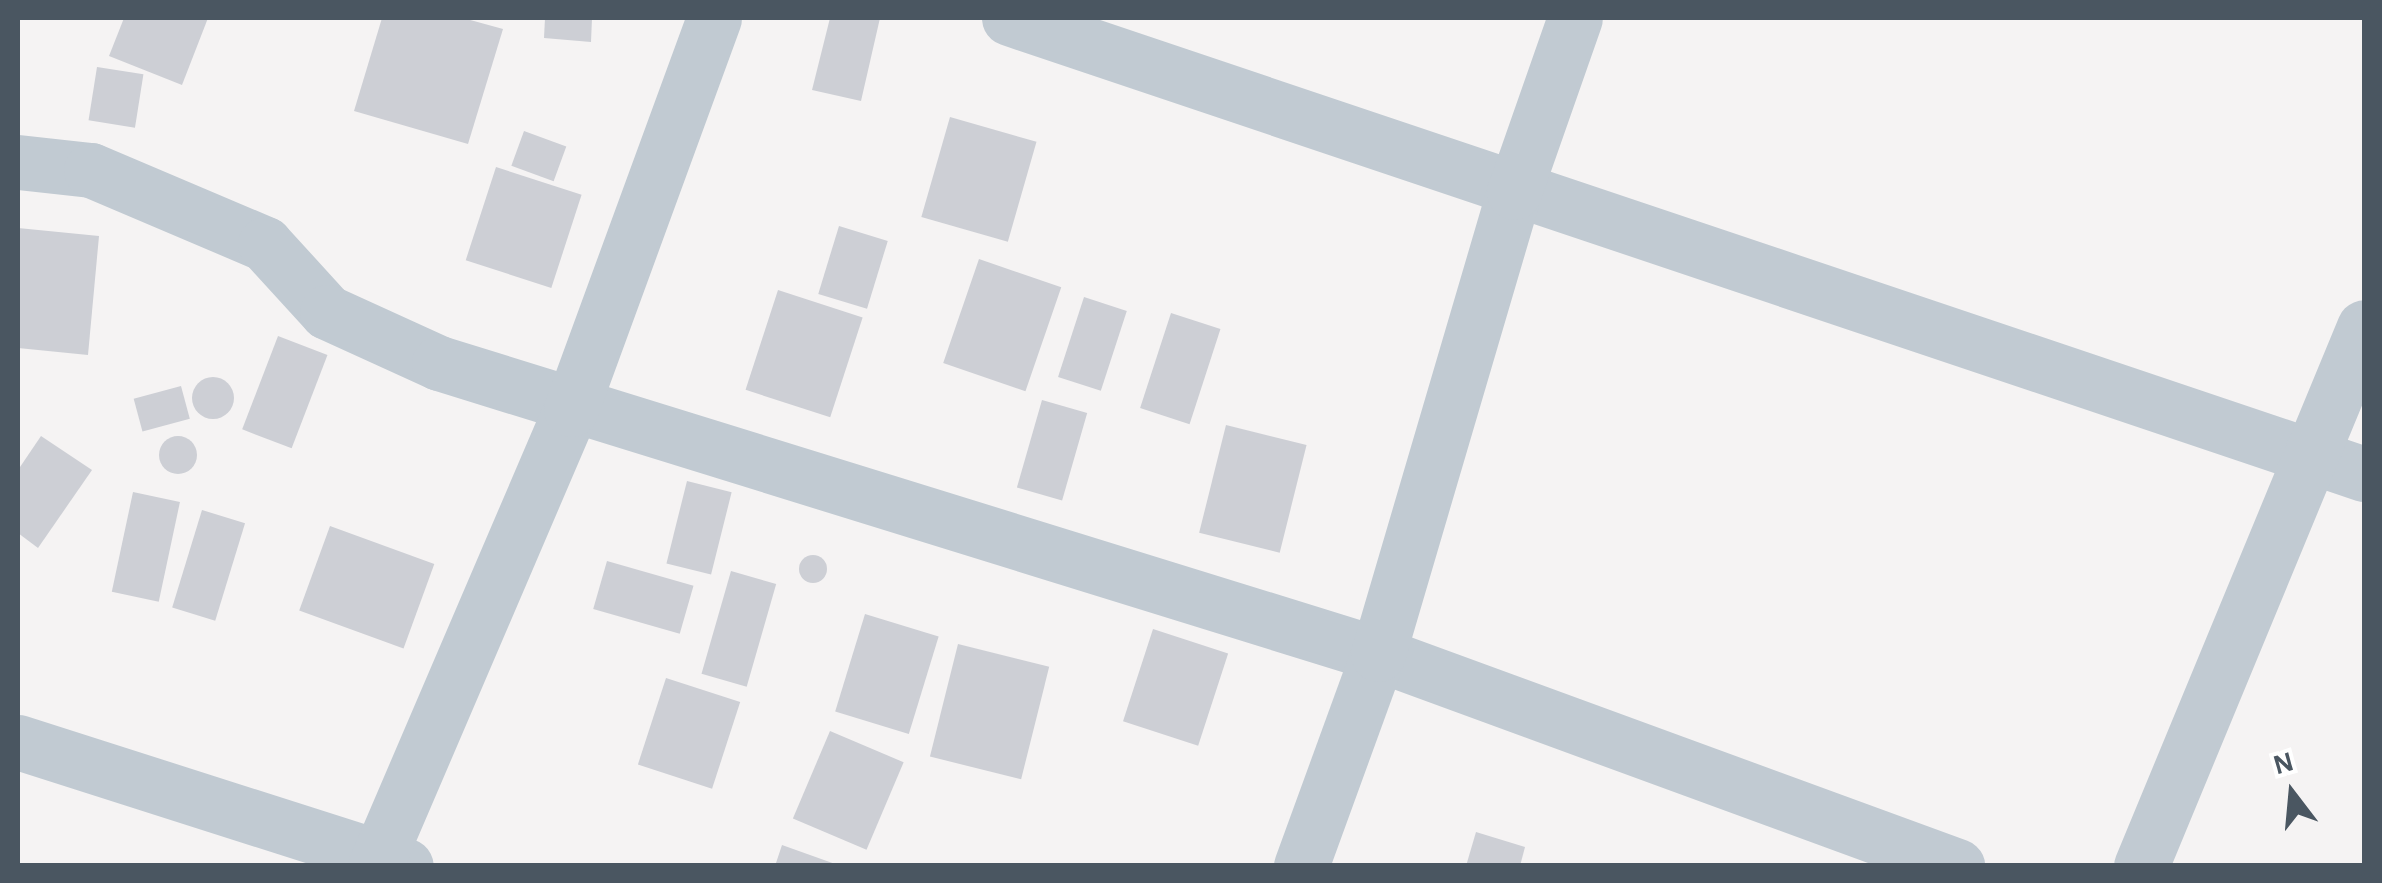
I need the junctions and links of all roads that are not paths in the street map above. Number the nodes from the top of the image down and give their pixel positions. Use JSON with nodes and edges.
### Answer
{"nodes":[{"id":1,"x":714,"y":18,"type":"edge"},
{"id":2,"x":1009,"y":18,"type":"edge"},
{"id":3,"x":1575,"y":18,"type":"edge"},
{"id":4,"x":1062,"y":26,"type":"edge"},
{"id":5,"x":18,"y":162,"type":"edge"},
{"id":6,"x":1514,"y":192,"type":"junction"},
{"id":7,"x":2364,"y":327,"type":"edge"},
{"id":8,"x":571,"y":409,"type":"junction"},
{"id":9,"x":2340,"y":466,"type":"edge"},
{"id":10,"x":1378,"y":654,"type":"junction"},
{"id":11,"x":18,"y":742,"type":"edge"},
{"id":12,"x":386,"y":862,"type":"edge"},
{"id":13,"x":1301,"y":866,"type":"edge"},
{"id":14,"x":1957,"y":866,"type":"edge"},
{"id":15,"x":2141,"y":866,"type":"edge"}],
"edges":[{"from":1,"to":8,"type":"street"},
{"from":2,"to":4,"type":"street"},
{"from":3,"to":6,"type":"street"},
{"from":4,"to":6,"type":"street"},
{"from":5,"to":8,"type":"street"},
{"from":6,"to":9,"type":"street"},
{"from":6,"to":10,"type":"street"},
{"from":7,"to":9,"type":"street"},
{"from":8,"to":10,"type":"street"},
{"from":8,"to":12,"type":"street"},
{"from":9,"to":15,"type":"street"},
{"from":10,"to":13,"type":"street"},
{"from":10,"to":14,"type":"street"},
{"from":11,"to":12,"type":"street"}]}
